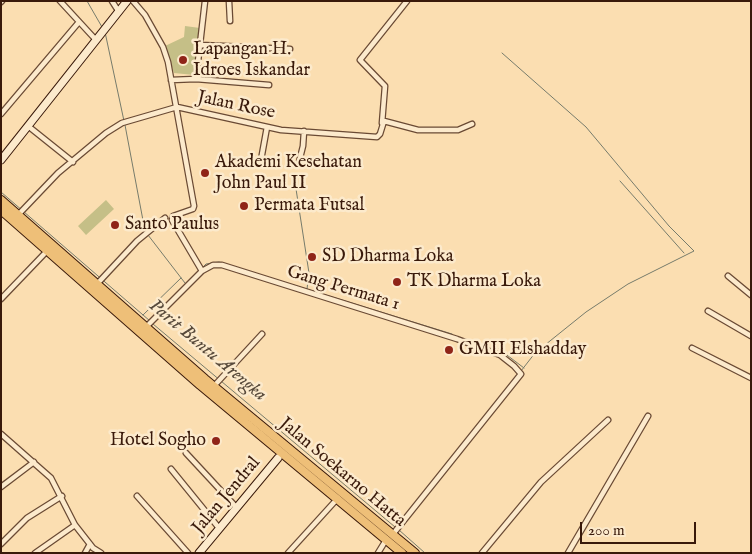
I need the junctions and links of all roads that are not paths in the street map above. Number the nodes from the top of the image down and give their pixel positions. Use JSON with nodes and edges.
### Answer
{"nodes":[{"id":1,"x":60,"y":1,"type":"edge"},
{"id":2,"x":112,"y":1,"type":"edge"},
{"id":3,"x":127,"y":1,"type":"edge"},
{"id":4,"x":133,"y":1,"type":"edge"},
{"id":5,"x":205,"y":1,"type":"edge"},
{"id":6,"x":229,"y":1,"type":"edge"},
{"id":7,"x":407,"y":1,"type":"edge"},
{"id":8,"x":119,"y":12,"type":"junction"},
{"id":9,"x":230,"y":21,"type":"dead end"},
{"id":10,"x":79,"y":22,"type":"junction"},
{"id":11,"x":96,"y":40,"type":"junction"},
{"id":12,"x":201,"y":45,"type":"junction"},
{"id":13,"x":290,"y":49,"type":"dead end"},
{"id":14,"x":196,"y":79,"type":"junction"},
{"id":15,"x":171,"y":80,"type":"junction"},
{"id":16,"x":270,"y":85,"type":"dead end"},
{"id":17,"x":177,"y":107,"type":"junction"},
{"id":18,"x":1,"y":114,"type":"edge"},
{"id":19,"x":382,"y":123,"type":"junction"},
{"id":20,"x":472,"y":124,"type":"dead end"},
{"id":21,"x":28,"y":126,"type":"junction"},
{"id":22,"x":267,"y":127,"type":"junction"},
{"id":23,"x":304,"y":131,"type":"junction"},
{"id":24,"x":1,"y":160,"type":"edge"},
{"id":25,"x":260,"y":160,"type":"dead end"},
{"id":26,"x":72,"y":162,"type":"junction"},
{"id":27,"x":299,"y":162,"type":"dead end"},
{"id":28,"x":1,"y":200,"type":"edge"},
{"id":29,"x":1,"y":210,"type":"edge"},
{"id":30,"x":20,"y":213,"type":"junction"},
{"id":31,"x":165,"y":218,"type":"dead end"},
{"id":32,"x":45,"y":253,"type":"junction"},
{"id":33,"x":202,"y":269,"type":"junction"},
{"id":34,"x":728,"y":276,"type":"dead end"},
{"id":35,"x":100,"y":280,"type":"junction"},
{"id":36,"x":751,"y":295,"type":"edge"},
{"id":37,"x":1,"y":299,"type":"edge"},
{"id":38,"x":708,"y":312,"type":"dead end"},
{"id":39,"x":149,"y":323,"type":"junction"},
{"id":40,"x":262,"y":334,"type":"dead end"},
{"id":41,"x":751,"y":336,"type":"edge"},
{"id":42,"x":692,"y":348,"type":"dead end"},
{"id":43,"x":751,"y":378,"type":"edge"},
{"id":44,"x":206,"y":379,"type":"junction"},
{"id":45,"x":218,"y":382,"type":"junction"},
{"id":46,"x":200,"y":386,"type":"junction"},
{"id":47,"x":648,"y":416,"type":"dead end"},
{"id":48,"x":608,"y":420,"type":"dead end"},
{"id":49,"x":1,"y":434,"type":"edge"},
{"id":50,"x":186,"y":453,"type":"dead end"},
{"id":51,"x":278,"y":458,"type":"dead end"},
{"id":52,"x":34,"y":462,"type":"junction"},
{"id":53,"x":172,"y":469,"type":"dead end"},
{"id":54,"x":1,"y":487,"type":"edge"},
{"id":55,"x":62,"y":496,"type":"junction"},
{"id":56,"x":137,"y":496,"type":"dead end"},
{"id":57,"x":337,"y":500,"type":"junction"},
{"id":58,"x":237,"y":508,"type":"junction"},
{"id":59,"x":75,"y":525,"type":"junction"},
{"id":60,"x":219,"y":528,"type":"junction"},
{"id":61,"x":387,"y":539,"type":"junction"},
{"id":62,"x":1,"y":544,"type":"edge"},
{"id":63,"x":90,"y":544,"type":"junction"},
{"id":64,"x":99,"y":552,"type":"edge"},
{"id":65,"x":36,"y":553,"type":"edge"},
{"id":66,"x":85,"y":553,"type":"edge"},
{"id":67,"x":188,"y":553,"type":"edge"},
{"id":68,"x":199,"y":553,"type":"edge"},
{"id":69,"x":288,"y":553,"type":"edge"},
{"id":70,"x":378,"y":553,"type":"edge"},
{"id":71,"x":402,"y":553,"type":"edge"},
{"id":72,"x":415,"y":553,"type":"edge"},
{"id":73,"x":482,"y":553,"type":"edge"},
{"id":74,"x":568,"y":553,"type":"edge"}],
"edges":[{"from":1,"to":10,"type":"street"},
{"from":2,"to":8,"type":"street"},
{"from":3,"to":8,"type":"main road"},
{"from":4,"to":15,"type":"street"},
{"from":5,"to":12,"type":"street"},
{"from":6,"to":9,"type":"street"},
{"from":7,"to":19,"type":"street"},
{"from":8,"to":11,"type":"main road"},
{"from":10,"to":11,"type":"street"},
{"from":10,"to":18,"type":"street"},
{"from":11,"to":21,"type":"main road"},
{"from":12,"to":13,"type":"street"},
{"from":12,"to":14,"type":"street"},
{"from":14,"to":15,"type":"street"},
{"from":14,"to":16,"type":"street"},
{"from":15,"to":17,"type":"street"},
{"from":17,"to":22,"type":"street","name":"Jalan Rose"},
{"from":17,"to":26,"type":"street","name":"Jalan Rose"},
{"from":17,"to":33,"type":"street"},
{"from":19,"to":20,"type":"street"},
{"from":19,"to":23,"type":"street","name":"Jalan Rose"},
{"from":21,"to":24,"type":"main road"},
{"from":21,"to":26,"type":"street"},
{"from":22,"to":23,"type":"street","name":"Jalan Rose"},
{"from":22,"to":25,"type":"street"},
{"from":23,"to":27,"type":"street"},
{"from":26,"to":30,"type":"street","name":"Jalan Rose"},
{"from":28,"to":30,"type":"main road","name":"Jalan Soekarno Hatta"},
{"from":29,"to":32,"type":"main road","name":"Jalan Soekarno Hatta"},
{"from":30,"to":35,"type":"main road","name":"Jalan Soekarno Hatta"},
{"from":31,"to":35,"type":"street"},
{"from":32,"to":37,"type":"street"},
{"from":32,"to":46,"type":"main road","name":"Jalan Soekarno Hatta"},
{"from":33,"to":39,"type":"street"},
{"from":33,"to":61,"type":"street","name":"Gang Permata 1"},
{"from":34,"to":36,"type":"street"},
{"from":35,"to":39,"type":"main road","name":"Jalan Soekarno Hatta"},
{"from":38,"to":41,"type":"street"},
{"from":39,"to":44,"type":"main road","name":"Jalan Soekarno Hatta"},
{"from":40,"to":45,"type":"street"},
{"from":42,"to":43,"type":"street"},
{"from":44,"to":45,"type":"main road","name":"Jalan Soekarno Hatta"},
{"from":44,"to":46,"type":"main road"},
{"from":45,"to":61,"type":"main road","name":"Jalan Soekarno Hatta"},
{"from":46,"to":57,"type":"main road","name":"Jalan Soekarno Hatta"},
{"from":47,"to":74,"type":"street"},
{"from":48,"to":73,"type":"street"},
{"from":49,"to":52,"type":"street"},
{"from":50,"to":58,"type":"street"},
{"from":51,"to":58,"type":"main road","name":"Jalan Jendral"},
{"from":52,"to":54,"type":"street"},
{"from":52,"to":55,"type":"street"},
{"from":53,"to":60,"type":"street"},
{"from":55,"to":59,"type":"street"},
{"from":55,"to":62,"type":"street"},
{"from":56,"to":67,"type":"street"},
{"from":57,"to":61,"type":"main road","name":"Jalan Soekarno Hatta"},
{"from":57,"to":69,"type":"street"},
{"from":58,"to":60,"type":"main road","name":"Jalan Jendral"},
{"from":59,"to":63,"type":"street"},
{"from":59,"to":65,"type":"street"},
{"from":60,"to":68,"type":"main road","name":"Jalan Jendral"},
{"from":61,"to":70,"type":"street"},
{"from":61,"to":71,"type":"main road","name":"Jalan Soekarno Hatta"},
{"from":61,"to":72,"type":"main road","name":"Jalan Soekarno Hatta"},
{"from":63,"to":64,"type":"street"},
{"from":63,"to":66,"type":"street"}]}
